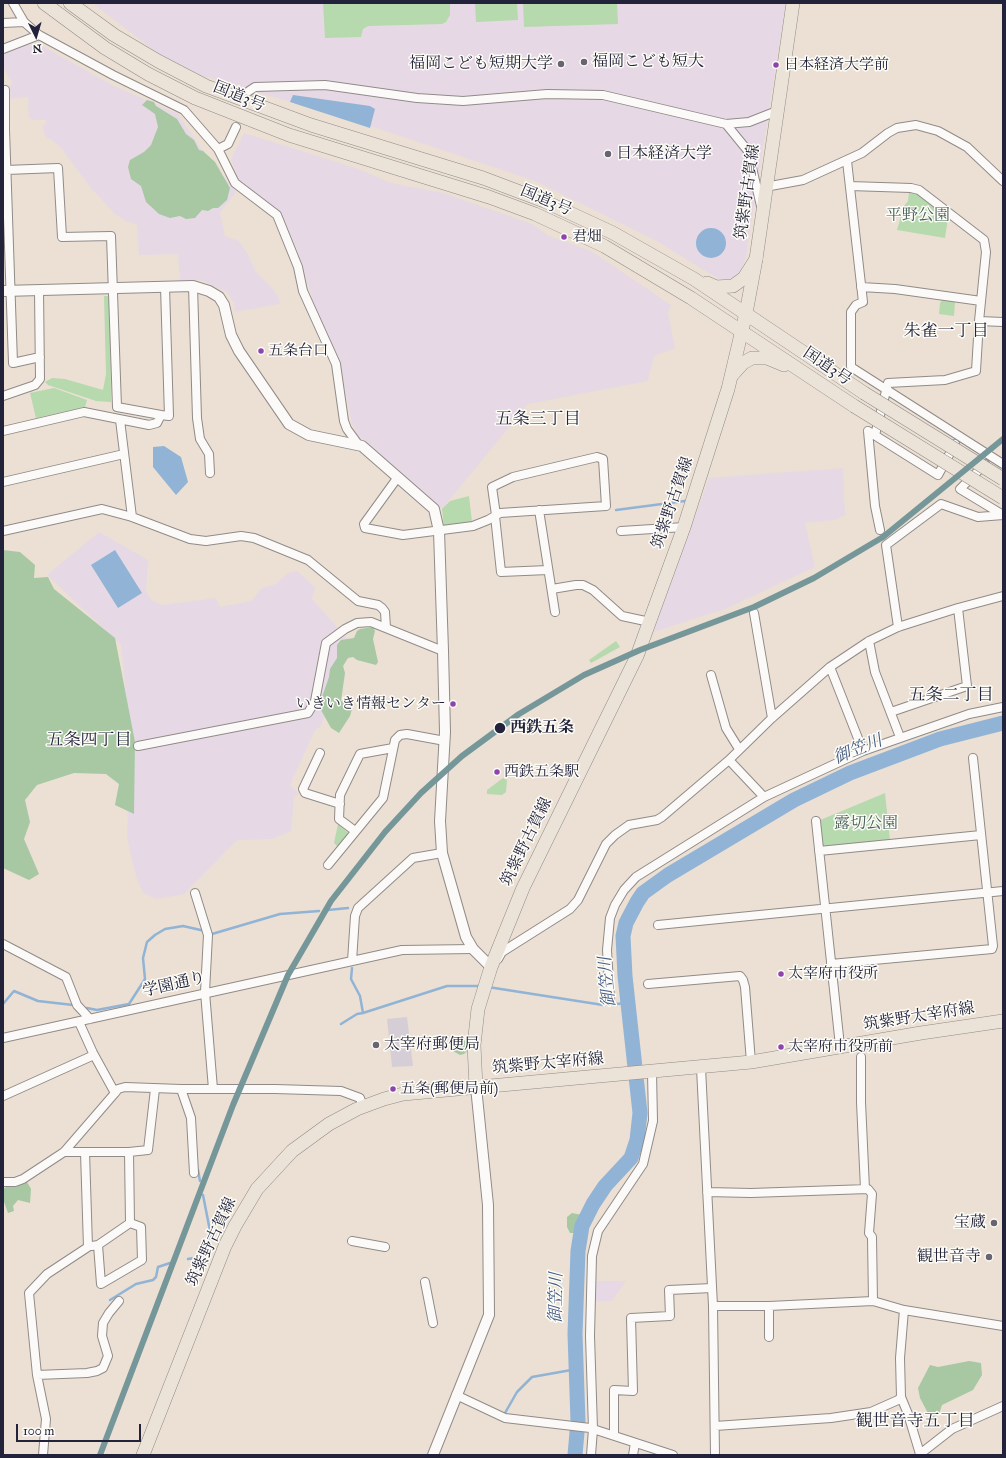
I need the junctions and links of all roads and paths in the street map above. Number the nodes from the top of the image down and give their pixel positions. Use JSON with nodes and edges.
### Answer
{"nodes":[{"id":1,"x":13,"y":3,"type":"edge"},
{"id":2,"x":44,"y":3,"type":"edge"},
{"id":3,"x":70,"y":3,"type":"edge"},
{"id":4,"x":793,"y":3,"type":"edge"},
{"id":5,"x":24,"y":22,"type":"junction"},
{"id":6,"x":3,"y":23,"type":"edge"},
{"id":7,"x":39,"y":35,"type":"junction"},
{"id":8,"x":3,"y":49,"type":"edge"},
{"id":9,"x":3,"y":90,"type":"edge"},
{"id":10,"x":249,"y":91,"type":"dead end"},
{"id":11,"x":777,"y":111,"type":"junction"},
{"id":12,"x":726,"y":124,"type":"junction"},
{"id":13,"x":236,"y":128,"type":"dead end"},
{"id":14,"x":4,"y":130,"type":"edge"},
{"id":15,"x":218,"y":149,"type":"junction"},
{"id":16,"x":847,"y":161,"type":"junction"},
{"id":17,"x":6,"y":170,"type":"junction"},
{"id":18,"x":1003,"y":181,"type":"edge"},
{"id":19,"x":850,"y":186,"type":"junction"},
{"id":20,"x":765,"y":187,"type":"junction"},
{"id":21,"x":762,"y":211,"type":"junction"},
{"id":22,"x":756,"y":259,"type":"junction"},
{"id":23,"x":694,"y":279,"type":"junction"},
{"id":24,"x":193,"y":286,"type":"junction"},
{"id":25,"x":165,"y":287,"type":"junction"},
{"id":26,"x":861,"y":287,"type":"junction"},
{"id":27,"x":113,"y":288,"type":"junction"},
{"id":28,"x":39,"y":290,"type":"junction"},
{"id":29,"x":6,"y":291,"type":"edge"},
{"id":30,"x":981,"y":301,"type":"junction"},
{"id":31,"x":746,"y":313,"type":"junction"},
{"id":32,"x":979,"y":321,"type":"junction"},
{"id":33,"x":1003,"y":322,"type":"edge"},
{"id":34,"x":742,"y":331,"type":"junction"},
{"id":35,"x":40,"y":357,"type":"junction"},
{"id":36,"x":806,"y":373,"type":"junction"},
{"id":37,"x":732,"y":375,"type":"junction"},
{"id":38,"x":886,"y":390,"type":"junction"},
{"id":39,"x":3,"y":396,"type":"edge"},
{"id":40,"x":161,"y":415,"type":"junction"},
{"id":41,"x":120,"y":420,"type":"junction"},
{"id":42,"x":3,"y":431,"type":"edge"},
{"id":43,"x":874,"y":435,"type":"junction"},
{"id":44,"x":959,"y":437,"type":"junction"},
{"id":45,"x":358,"y":444,"type":"junction"},
{"id":46,"x":124,"y":454,"type":"junction"},
{"id":47,"x":991,"y":457,"type":"junction"},
{"id":48,"x":1003,"y":464,"type":"edge"},
{"id":49,"x":210,"y":473,"type":"dead end"},
{"id":50,"x":398,"y":477,"type":"junction"},
{"id":51,"x":1003,"y":479,"type":"edge"},
{"id":52,"x":3,"y":482,"type":"edge"},
{"id":53,"x":1003,"y":498,"type":"edge"},
{"id":54,"x":539,"y":510,"type":"junction"},
{"id":55,"x":496,"y":515,"type":"junction"},
{"id":56,"x":1003,"y":515,"type":"edge"},
{"id":57,"x":132,"y":516,"type":"junction"},
{"id":58,"x":684,"y":527,"type":"junction"},
{"id":59,"x":880,"y":530,"type":"dead end"},
{"id":60,"x":3,"y":531,"type":"edge"},
{"id":61,"x":439,"y":531,"type":"junction"},
{"id":62,"x":621,"y":531,"type":"dead end"},
{"id":63,"x":548,"y":570,"type":"junction"},
{"id":64,"x":552,"y":589,"type":"junction"},
{"id":65,"x":1003,"y":596,"type":"edge"},
{"id":66,"x":958,"y":608,"type":"junction"},
{"id":67,"x":555,"y":612,"type":"dead end"},
{"id":68,"x":754,"y":614,"type":"dead end"},
{"id":69,"x":650,"y":622,"type":"junction"},
{"id":70,"x":898,"y":627,"type":"junction"},
{"id":71,"x":386,"y":628,"type":"junction"},
{"id":72,"x":869,"y":641,"type":"junction"},
{"id":73,"x":443,"y":651,"type":"junction"},
{"id":74,"x":830,"y":667,"type":"junction"},
{"id":75,"x":711,"y":675,"type":"dead end"},
{"id":76,"x":1003,"y":707,"type":"edge"},
{"id":77,"x":891,"y":712,"type":"junction"},
{"id":78,"x":772,"y":718,"type":"junction"},
{"id":79,"x":900,"y":737,"type":"junction"},
{"id":80,"x":445,"y":741,"type":"junction"},
{"id":81,"x":138,"y":746,"type":"dead end"},
{"id":82,"x":393,"y":748,"type":"junction"},
{"id":83,"x":739,"y":750,"type":"junction"},
{"id":84,"x":863,"y":751,"type":"junction"},
{"id":85,"x":320,"y":753,"type":"dead end"},
{"id":86,"x":973,"y":758,"type":"dead end"},
{"id":87,"x":728,"y":760,"type":"junction"},
{"id":88,"x":764,"y":797,"type":"junction"},
{"id":89,"x":340,"y":804,"type":"junction"},
{"id":90,"x":816,"y":821,"type":"dead end"},
{"id":91,"x":355,"y":831,"type":"junction"},
{"id":92,"x":981,"y":835,"type":"junction"},
{"id":93,"x":819,"y":852,"type":"junction"},
{"id":94,"x":442,"y":853,"type":"junction"},
{"id":95,"x":328,"y":864,"type":"dead end"},
{"id":96,"x":1003,"y":891,"type":"edge"},
{"id":97,"x":988,"y":892,"type":"junction"},
{"id":98,"x":195,"y":893,"type":"dead end"},
{"id":99,"x":825,"y":908,"type":"junction"},
{"id":100,"x":658,"y":925,"type":"dead end"},
{"id":101,"x":3,"y":944,"type":"edge"},
{"id":102,"x":473,"y":949,"type":"junction"},
{"id":103,"x":352,"y":961,"type":"junction"},
{"id":104,"x":831,"y":964,"type":"junction"},
{"id":105,"x":491,"y":967,"type":"junction"},
{"id":106,"x":648,"y":984,"type":"dead end"},
{"id":107,"x":205,"y":992,"type":"junction"},
{"id":108,"x":610,"y":999,"type":"dead end"},
{"id":109,"x":90,"y":1019,"type":"junction"},
{"id":110,"x":1003,"y":1021,"type":"edge"},
{"id":111,"x":79,"y":1022,"type":"junction"},
{"id":112,"x":3,"y":1038,"type":"edge"},
{"id":113,"x":840,"y":1046,"type":"junction"},
{"id":114,"x":94,"y":1055,"type":"junction"},
{"id":115,"x":861,"y":1057,"type":"dead end"},
{"id":116,"x":751,"y":1062,"type":"junction"},
{"id":117,"x":702,"y":1068,"type":"junction"},
{"id":118,"x":652,"y":1072,"type":"junction"},
{"id":119,"x":476,"y":1087,"type":"junction"},
{"id":120,"x":155,"y":1089,"type":"junction"},
{"id":121,"x":181,"y":1089,"type":"junction"},
{"id":122,"x":213,"y":1089,"type":"junction"},
{"id":123,"x":115,"y":1093,"type":"junction"},
{"id":124,"x":3,"y":1096,"type":"edge"},
{"id":125,"x":363,"y":1107,"type":"junction"},
{"id":126,"x":64,"y":1152,"type":"junction"},
{"id":127,"x":85,"y":1152,"type":"junction"},
{"id":128,"x":129,"y":1152,"type":"junction"},
{"id":129,"x":194,"y":1173,"type":"dead end"},
{"id":130,"x":3,"y":1182,"type":"edge"},
{"id":131,"x":865,"y":1189,"type":"junction"},
{"id":132,"x":707,"y":1192,"type":"junction"},
{"id":133,"x":130,"y":1223,"type":"junction"},
{"id":134,"x":352,"y":1241,"type":"dead end"},
{"id":135,"x":98,"y":1245,"type":"junction"},
{"id":136,"x":88,"y":1247,"type":"junction"},
{"id":137,"x":385,"y":1247,"type":"dead end"},
{"id":138,"x":425,"y":1282,"type":"dead end"},
{"id":139,"x":712,"y":1288,"type":"junction"},
{"id":140,"x":119,"y":1301,"type":"dead end"},
{"id":141,"x":873,"y":1301,"type":"junction"},
{"id":142,"x":713,"y":1306,"type":"junction"},
{"id":143,"x":769,"y":1306,"type":"junction"},
{"id":144,"x":904,"y":1310,"type":"junction"},
{"id":145,"x":433,"y":1323,"type":"dead end"},
{"id":146,"x":1003,"y":1326,"type":"edge"},
{"id":147,"x":769,"y":1337,"type":"dead end"},
{"id":148,"x":37,"y":1375,"type":"junction"},
{"id":149,"x":456,"y":1395,"type":"junction"},
{"id":150,"x":901,"y":1396,"type":"junction"},
{"id":151,"x":1003,"y":1406,"type":"edge"},
{"id":152,"x":715,"y":1426,"type":"junction"},
{"id":153,"x":591,"y":1429,"type":"junction"},
{"id":154,"x":614,"y":1435,"type":"junction"},
{"id":155,"x":635,"y":1443,"type":"junction"},
{"id":156,"x":919,"y":1454,"type":"edge"},
{"id":157,"x":43,"y":1455,"type":"edge"},
{"id":158,"x":143,"y":1455,"type":"edge"},
{"id":159,"x":433,"y":1455,"type":"edge"},
{"id":160,"x":591,"y":1455,"type":"edge"},
{"id":161,"x":633,"y":1455,"type":"edge"},
{"id":162,"x":673,"y":1455,"type":"edge"},
{"id":163,"x":715,"y":1455,"type":"edge"}],
"edges":[{"from":1,"to":5,"type":"street"},
{"from":2,"to":34,"type":"main road","name":"国道3号"},
{"from":3,"to":23,"type":"main road","name":"国道3号"},
{"from":4,"to":11,"type":"main road","name":"筑紫野古賀線"},
{"from":5,"to":6,"type":"street"},
{"from":5,"to":7,"type":"street"},
{"from":7,"to":8,"type":"street"},
{"from":7,"to":15,"type":"street"},
{"from":9,"to":14,"type":"street"},
{"from":10,"to":12,"type":"street"},
{"from":11,"to":12,"type":"street"},
{"from":11,"to":20,"type":"main road","name":"筑紫野古賀線"},
{"from":12,"to":21,"type":"street"},
{"from":13,"to":15,"type":"street"},
{"from":14,"to":17,"type":"street"},
{"from":15,"to":45,"type":"street"},
{"from":16,"to":18,"type":"street"},
{"from":16,"to":19,"type":"street"},
{"from":16,"to":20,"type":"street"},
{"from":17,"to":27,"type":"street"},
{"from":17,"to":29,"type":"street"},
{"from":19,"to":26,"type":"street"},
{"from":19,"to":30,"type":"street"},
{"from":20,"to":21,"type":"main road","name":"筑紫野古賀線"},
{"from":21,"to":22,"type":"main road","name":"筑紫野古賀線"},
{"from":22,"to":23,"type":"main road"},
{"from":22,"to":31,"type":"main road","name":"筑紫野古賀線"},
{"from":23,"to":31,"type":"main road","name":"国道3号"},
{"from":24,"to":25,"type":"street"},
{"from":24,"to":45,"type":"street"},
{"from":24,"to":49,"type":"street"},
{"from":25,"to":27,"type":"street"},
{"from":25,"to":40,"type":"street"},
{"from":26,"to":30,"type":"street"},
{"from":26,"to":38,"type":"street"},
{"from":27,"to":28,"type":"street"},
{"from":27,"to":40,"type":"street"},
{"from":28,"to":29,"type":"street"},
{"from":28,"to":35,"type":"street"},
{"from":29,"to":35,"type":"street"},
{"from":30,"to":32,"type":"street"},
{"from":31,"to":34,"type":"main road","name":"筑紫野古賀線"},
{"from":31,"to":51,"type":"main road","name":"国道3号","bridge":true},
{"from":32,"to":33,"type":"street"},
{"from":32,"to":38,"type":"street"},
{"from":34,"to":36,"type":"main road","name":"国道3号"},
{"from":34,"to":37,"type":"main road","name":"筑紫野古賀線"},
{"from":35,"to":39,"type":"street"},
{"from":36,"to":37,"type":"main road"},
{"from":36,"to":53,"type":"main road","name":"国道3号","bridge":true},
{"from":37,"to":58,"type":"main road","name":"筑紫野古賀線"},
{"from":38,"to":43,"type":"street"},
{"from":38,"to":44,"type":"street"},
{"from":40,"to":41,"type":"street"},
{"from":41,"to":42,"type":"street"},
{"from":41,"to":46,"type":"street"},
{"from":43,"to":44,"type":"street"},
{"from":43,"to":59,"type":"street"},
{"from":44,"to":47,"type":"street"},
{"from":45,"to":50,"type":"street"},
{"from":46,"to":52,"type":"street"},
{"from":46,"to":57,"type":"street"},
{"from":47,"to":48,"type":"street"},
{"from":47,"to":56,"type":"street"},
{"from":50,"to":61,"type":"street"},
{"from":50,"to":61,"type":"street"},
{"from":54,"to":55,"type":"street"},
{"from":54,"to":55,"type":"street"},
{"from":54,"to":63,"type":"street"},
{"from":55,"to":61,"type":"street"},
{"from":55,"to":63,"type":"street"},
{"from":56,"to":70,"type":"street"},
{"from":57,"to":60,"type":"street"},
{"from":57,"to":71,"type":"street"},
{"from":58,"to":62,"type":"street"},
{"from":58,"to":69,"type":"main road","name":"筑紫野古賀線"},
{"from":61,"to":73,"type":"street"},
{"from":63,"to":64,"type":"street"},
{"from":64,"to":67,"type":"street"},
{"from":64,"to":69,"type":"street"},
{"from":65,"to":66,"type":"street"},
{"from":66,"to":70,"type":"street"},
{"from":66,"to":77,"type":"street"},
{"from":68,"to":78,"type":"street"},
{"from":69,"to":105,"type":"main road","name":"筑紫野古賀線"},
{"from":70,"to":72,"type":"street"},
{"from":71,"to":73,"type":"street"},
{"from":71,"to":81,"type":"street"},
{"from":72,"to":74,"type":"street"},
{"from":72,"to":77,"type":"street"},
{"from":73,"to":80,"type":"street"},
{"from":74,"to":78,"type":"street"},
{"from":74,"to":84,"type":"street"},
{"from":75,"to":83,"type":"street"},
{"from":76,"to":79,"type":"street"},
{"from":77,"to":79,"type":"street"},
{"from":78,"to":83,"type":"street"},
{"from":79,"to":84,"type":"street"},
{"from":80,"to":82,"type":"street"},
{"from":80,"to":94,"type":"street"},
{"from":82,"to":89,"type":"street"},
{"from":82,"to":91,"type":"street"},
{"from":83,"to":87,"type":"street"},
{"from":84,"to":88,"type":"street"},
{"from":85,"to":89,"type":"street"},
{"from":86,"to":92,"type":"street"},
{"from":87,"to":88,"type":"street"},
{"from":87,"to":105,"type":"street"},
{"from":88,"to":108,"type":"street"},
{"from":89,"to":91,"type":"street"},
{"from":90,"to":93,"type":"street"},
{"from":91,"to":95,"type":"street"},
{"from":92,"to":93,"type":"street"},
{"from":92,"to":97,"type":"street"},
{"from":93,"to":99,"type":"street"},
{"from":94,"to":102,"type":"street"},
{"from":94,"to":103,"type":"street"},
{"from":96,"to":97,"type":"street"},
{"from":97,"to":99,"type":"street"},
{"from":97,"to":104,"type":"street"},
{"from":98,"to":107,"type":"street"},
{"from":99,"to":100,"type":"street"},
{"from":99,"to":104,"type":"street"},
{"from":101,"to":109,"type":"street"},
{"from":102,"to":103,"type":"street","name":"学園通り"},
{"from":102,"to":105,"type":"street"},
{"from":103,"to":107,"type":"street","name":"学園通り"},
{"from":104,"to":113,"type":"street"},
{"from":105,"to":119,"type":"main road","name":"筑紫野古賀線"},
{"from":106,"to":116,"type":"street"},
{"from":107,"to":109,"type":"street","name":"学園通り"},
{"from":107,"to":122,"type":"street"},
{"from":109,"to":111,"type":"street","name":"学園通り"},
{"from":110,"to":113,"type":"main road","name":"筑紫野太宰府線"},
{"from":111,"to":112,"type":"street","name":"学園通り"},
{"from":111,"to":114,"type":"street"},
{"from":113,"to":116,"type":"main road","name":"筑紫野太宰府線"},
{"from":114,"to":123,"type":"street"},
{"from":114,"to":124,"type":"street"},
{"from":115,"to":131,"type":"street"},
{"from":116,"to":117,"type":"main road","name":"筑紫野太宰府線"},
{"from":117,"to":118,"type":"main road","name":"筑紫野太宰府線"},
{"from":117,"to":132,"type":"street"},
{"from":118,"to":119,"type":"main road","name":"筑紫野太宰府線"},
{"from":118,"to":153,"type":"street"},
{"from":119,"to":125,"type":"main road","name":"筑紫野古賀線"},
{"from":119,"to":149,"type":"street"},
{"from":120,"to":121,"type":"street"},
{"from":120,"to":123,"type":"street"},
{"from":120,"to":128,"type":"street"},
{"from":121,"to":122,"type":"street"},
{"from":121,"to":129,"type":"street"},
{"from":122,"to":125,"type":"street"},
{"from":123,"to":126,"type":"street"},
{"from":125,"to":158,"type":"main road","name":"筑紫野古賀線"},
{"from":126,"to":127,"type":"street"},
{"from":126,"to":130,"type":"street"},
{"from":127,"to":128,"type":"street"},
{"from":127,"to":136,"type":"street"},
{"from":128,"to":133,"type":"street"},
{"from":131,"to":132,"type":"street"},
{"from":131,"to":141,"type":"street"},
{"from":132,"to":139,"type":"street"},
{"from":133,"to":135,"type":"street"},
{"from":133,"to":135,"type":"street"},
{"from":134,"to":137,"type":"street"},
{"from":135,"to":136,"type":"street"},
{"from":136,"to":148,"type":"street"},
{"from":138,"to":145,"type":"street"},
{"from":139,"to":142,"type":"street"},
{"from":139,"to":154,"type":"street"},
{"from":140,"to":148,"type":"street"},
{"from":141,"to":143,"type":"street"},
{"from":141,"to":144,"type":"street"},
{"from":142,"to":143,"type":"street"},
{"from":142,"to":152,"type":"street"},
{"from":143,"to":147,"type":"street"},
{"from":144,"to":146,"type":"street"},
{"from":144,"to":150,"type":"street"},
{"from":148,"to":157,"type":"street"},
{"from":149,"to":153,"type":"street"},
{"from":149,"to":159,"type":"street"},
{"from":150,"to":152,"type":"street"},
{"from":150,"to":156,"type":"street"},
{"from":151,"to":156,"type":"street"},
{"from":152,"to":163,"type":"street"},
{"from":153,"to":154,"type":"street"},
{"from":153,"to":160,"type":"street"},
{"from":154,"to":155,"type":"street"},
{"from":155,"to":161,"type":"street"},
{"from":155,"to":162,"type":"street"}]}
